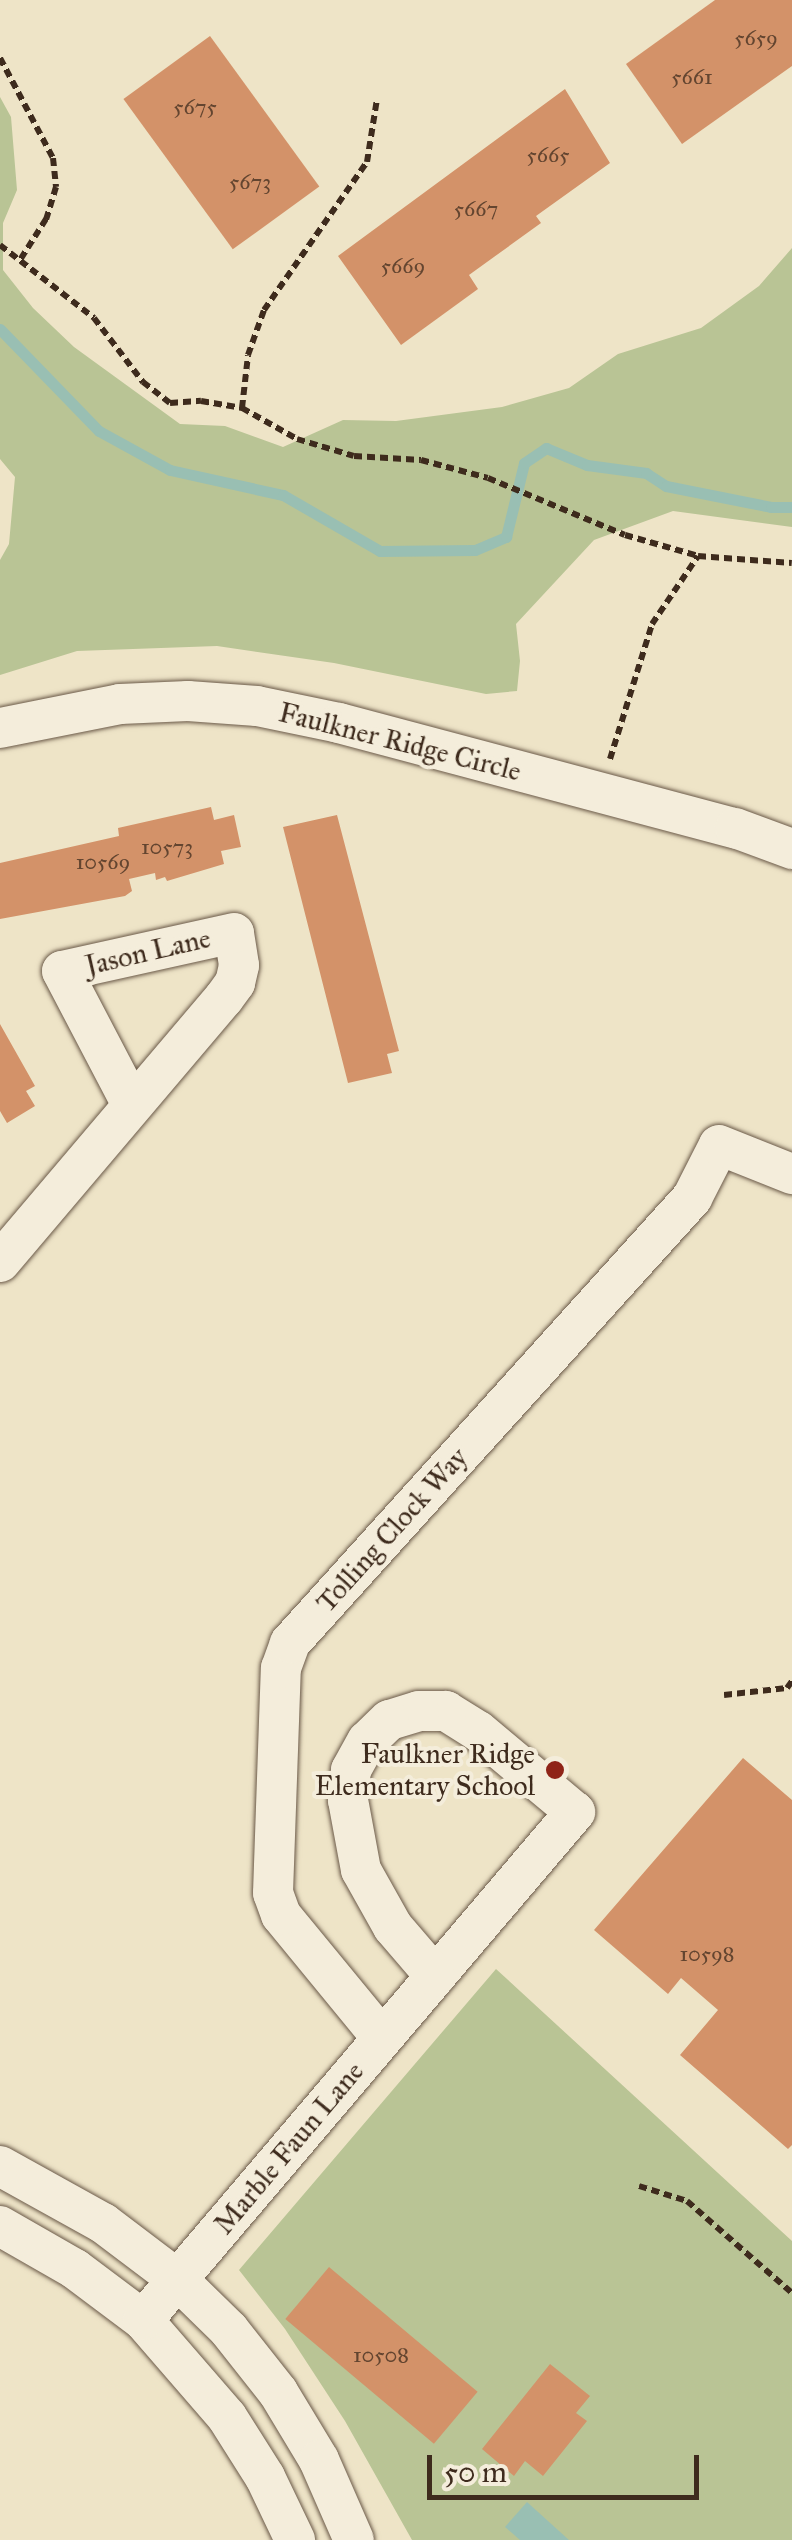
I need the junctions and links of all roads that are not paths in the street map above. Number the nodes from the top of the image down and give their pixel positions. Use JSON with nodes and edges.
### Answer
{"nodes":[{"id":1,"x":0,"y":728,"type":"edge"},
{"id":2,"x":792,"y":849,"type":"edge"},
{"id":3,"x":132,"y":1105,"type":"junction"},
{"id":4,"x":792,"y":1174,"type":"edge"},
{"id":5,"x":0,"y":1262,"type":"edge"},
{"id":6,"x":435,"y":1976,"type":"junction"},
{"id":7,"x":382,"y":2038,"type":"junction"},
{"id":8,"x":0,"y":2166,"type":"edge"},
{"id":9,"x":0,"y":2226,"type":"edge"},
{"id":10,"x":177,"y":2280,"type":"junction"},
{"id":11,"x":143,"y":2320,"type":"junction"},
{"id":12,"x":294,"y":2540,"type":"edge"},
{"id":13,"x":354,"y":2540,"type":"edge"}],
"edges":[{"from":1,"to":2,"type":"street","name":"Faulkner Ridge Circle"},
{"from":3,"to":3,"type":"street","name":"Jason Lane"},
{"from":3,"to":5,"type":"street","name":"Jason Lane"},
{"from":4,"to":7,"type":"street","name":"Tolling Clock Way"},
{"from":6,"to":6,"type":"street","name":"Marble Faun Lane"},
{"from":6,"to":7,"type":"street","name":"Marble Faun Lane"},
{"from":7,"to":10,"type":"street","name":"Marble Faun Lane"},
{"from":8,"to":10,"type":"street"},
{"from":9,"to":11,"type":"street"},
{"from":10,"to":11,"type":"street","name":"Marble Faun Lane"},
{"from":10,"to":13,"type":"street"},
{"from":11,"to":12,"type":"street"}]}
